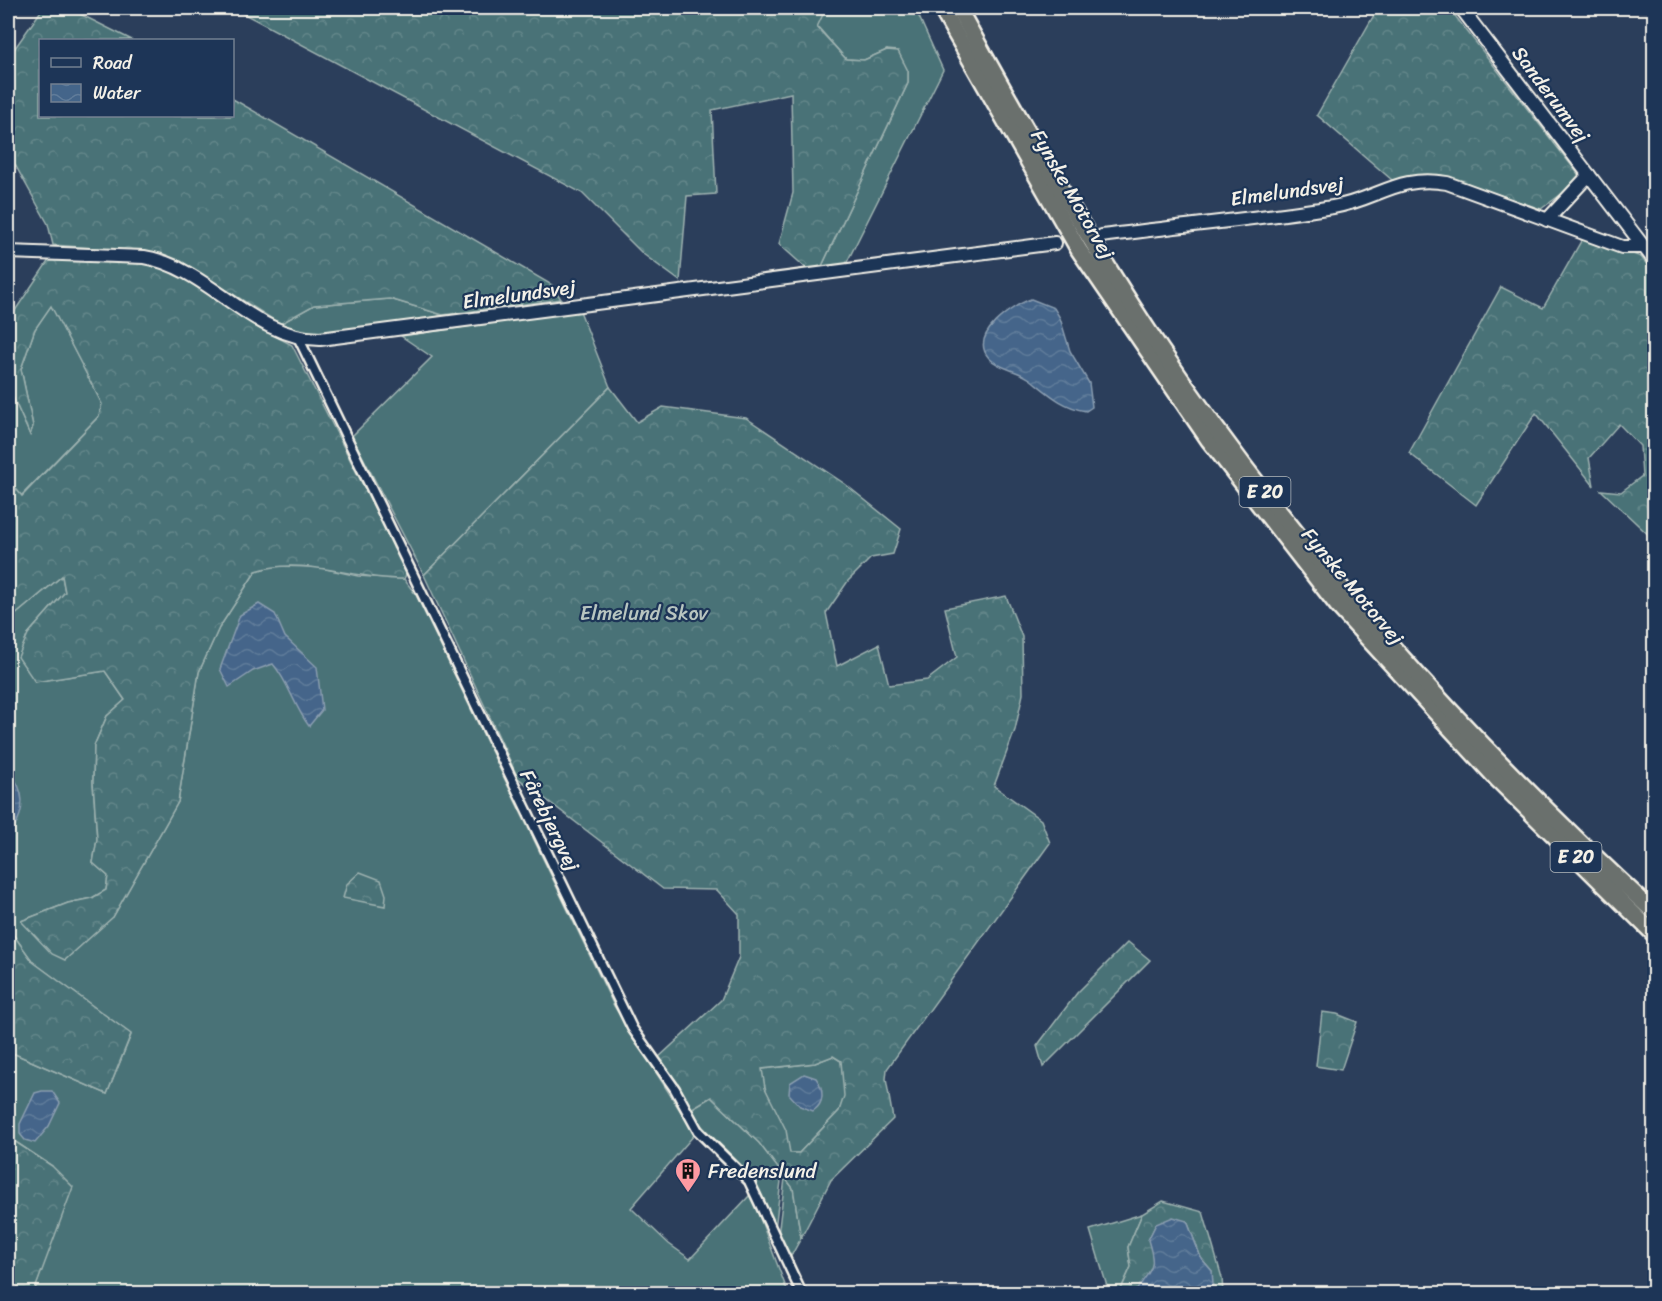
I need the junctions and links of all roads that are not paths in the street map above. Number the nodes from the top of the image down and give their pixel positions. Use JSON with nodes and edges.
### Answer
{"nodes":[{"id":1,"x":941,"y":8,"type":"edge"},
{"id":2,"x":958,"y":8,"type":"edge"},
{"id":3,"x":1461,"y":8,"type":"edge"},
{"id":4,"x":1589,"y":175,"type":"junction"},
{"id":5,"x":1547,"y":220,"type":"junction"},
{"id":6,"x":1102,"y":236,"type":"dead end"},
{"id":7,"x":1055,"y":243,"type":"dead end"},
{"id":8,"x":1644,"y":246,"type":"junction"},
{"id":9,"x":8,"y":252,"type":"edge"},
{"id":10,"x":1654,"y":260,"type":"edge"},
{"id":11,"x":299,"y":339,"type":"junction"},
{"id":12,"x":1654,"y":912,"type":"edge"},
{"id":13,"x":1654,"y":934,"type":"edge"},
{"id":14,"x":802,"y":1293,"type":"edge"}],
"edges":[{"from":1,"to":13,"type":"highway","name":"Fynske Motorvej","number":"E 20"},
{"from":2,"to":12,"type":"highway","name":"Fynske Motorvej","number":"E 20"},
{"from":3,"to":4,"type":"street","name":"Sanderumvej"},
{"from":4,"to":5,"type":"street"},
{"from":4,"to":8,"type":"street","name":"Sanderumvej"},
{"from":5,"to":6,"type":"street","name":"Elmelundsvej"},
{"from":5,"to":8,"type":"street","name":"Elmelundsvej"},
{"from":7,"to":11,"type":"street","name":"Elmelundsvej"},
{"from":8,"to":10,"type":"street","name":"Sanderumvej"},
{"from":9,"to":11,"type":"street","name":"Elmelundsvej"},
{"from":11,"to":14,"type":"street","name":"Fårebjergvej"}]}
